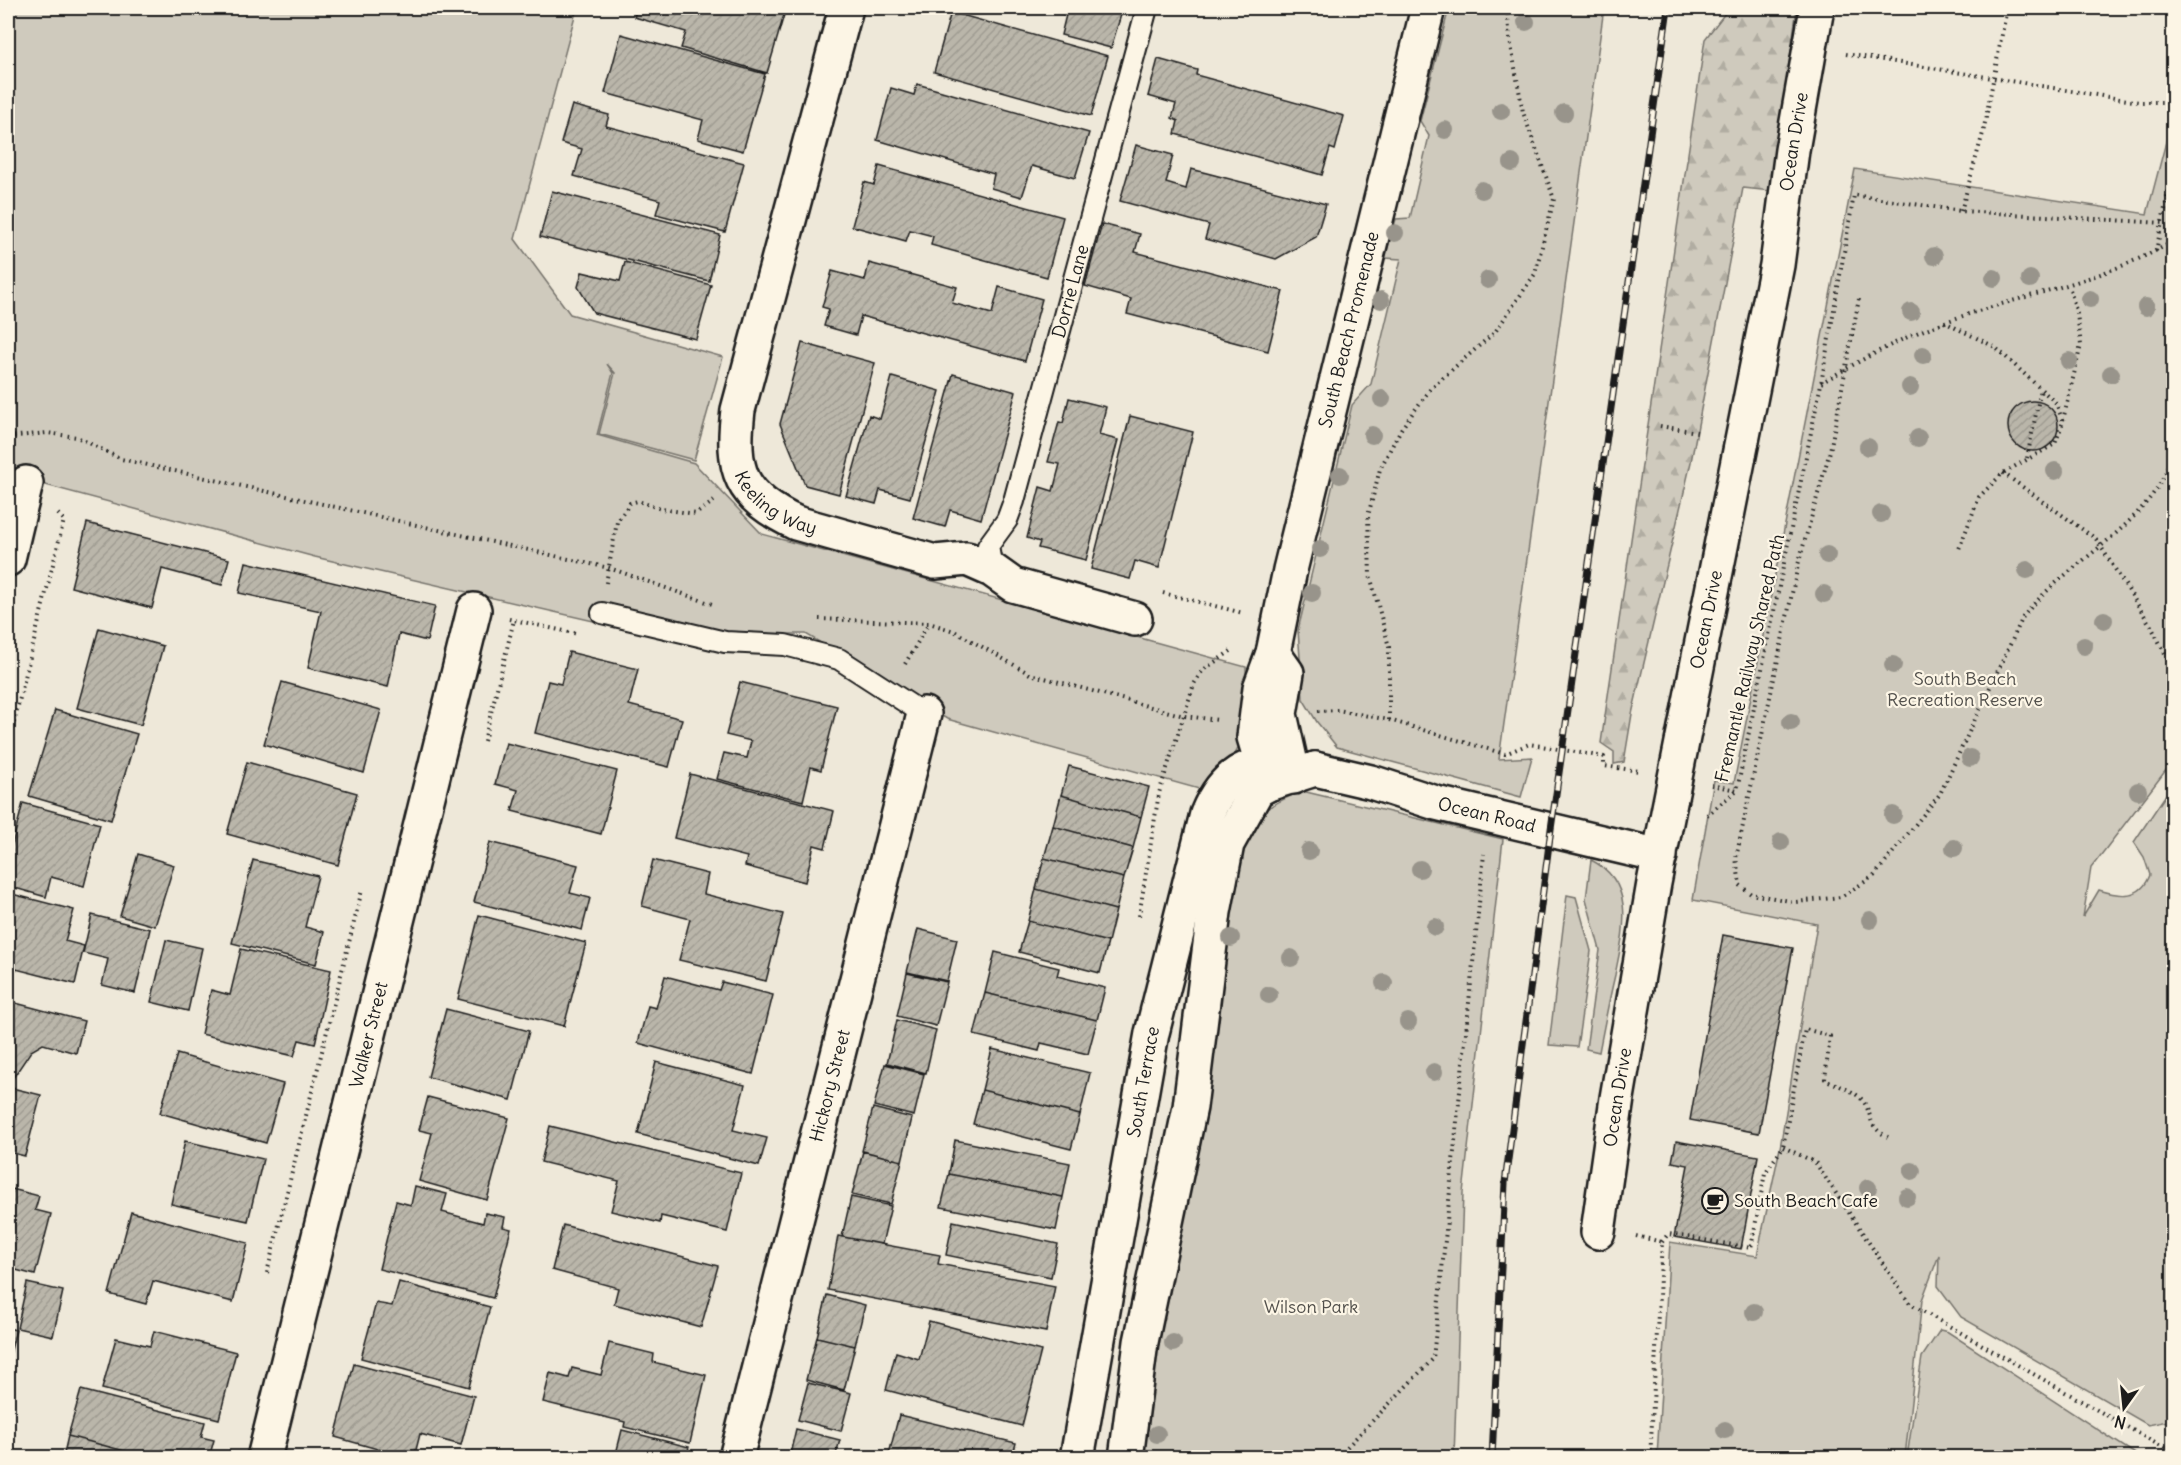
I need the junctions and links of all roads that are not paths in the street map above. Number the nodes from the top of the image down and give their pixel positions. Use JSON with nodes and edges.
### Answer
{"nodes":[{"id":1,"x":846,"y":8,"type":"edge"},
{"id":2,"x":1147,"y":8,"type":"edge"},
{"id":3,"x":1428,"y":8,"type":"edge"},
{"id":4,"x":1817,"y":8,"type":"edge"},
{"id":5,"x":26,"y":483,"type":"road end"},
{"id":6,"x":8,"y":559,"type":"edge"},
{"id":7,"x":992,"y":570,"type":"junction"},
{"id":8,"x":474,"y":610,"type":"road end"},
{"id":9,"x":602,"y":613,"type":"road end"},
{"id":10,"x":1135,"y":619,"type":"dead end"},
{"id":11,"x":924,"y":714,"type":"joint"},
{"id":12,"x":1285,"y":770,"type":"junction"},
{"id":13,"x":1660,"y":856,"type":"junction"},
{"id":14,"x":1598,"y":1232,"type":"dead end"},
{"id":15,"x":264,"y":1458,"type":"edge"},
{"id":16,"x":736,"y":1458,"type":"edge"},
{"id":17,"x":1077,"y":1458,"type":"edge"},
{"id":18,"x":1126,"y":1458,"type":"edge"}],
"edges":[{"from":1,"to":7,"type":"street","name":"Keeling Way"},
{"from":2,"to":7,"type":"lane","name":"Dorrie Lane"},
{"from":3,"to":12,"type":"street","name":"South Beach Promenade"},
{"from":4,"to":13,"type":"street","name":"Ocean Drive"},
{"from":5,"to":6,"type":"street"},
{"from":7,"to":10,"type":"street","name":"Keeling Way"},
{"from":8,"to":15,"type":"street","name":"Walker Street"},
{"from":9,"to":11,"type":"lane"},
{"from":11,"to":16,"type":"street","name":"Hickory Street"},
{"from":12,"to":13,"type":"street","name":"Ocean Road"},
{"from":12,"to":17,"type":"street","name":"South Terrace"},
{"from":12,"to":18,"type":"street"},
{"from":13,"to":14,"type":"street","name":"Ocean Drive"}]}
